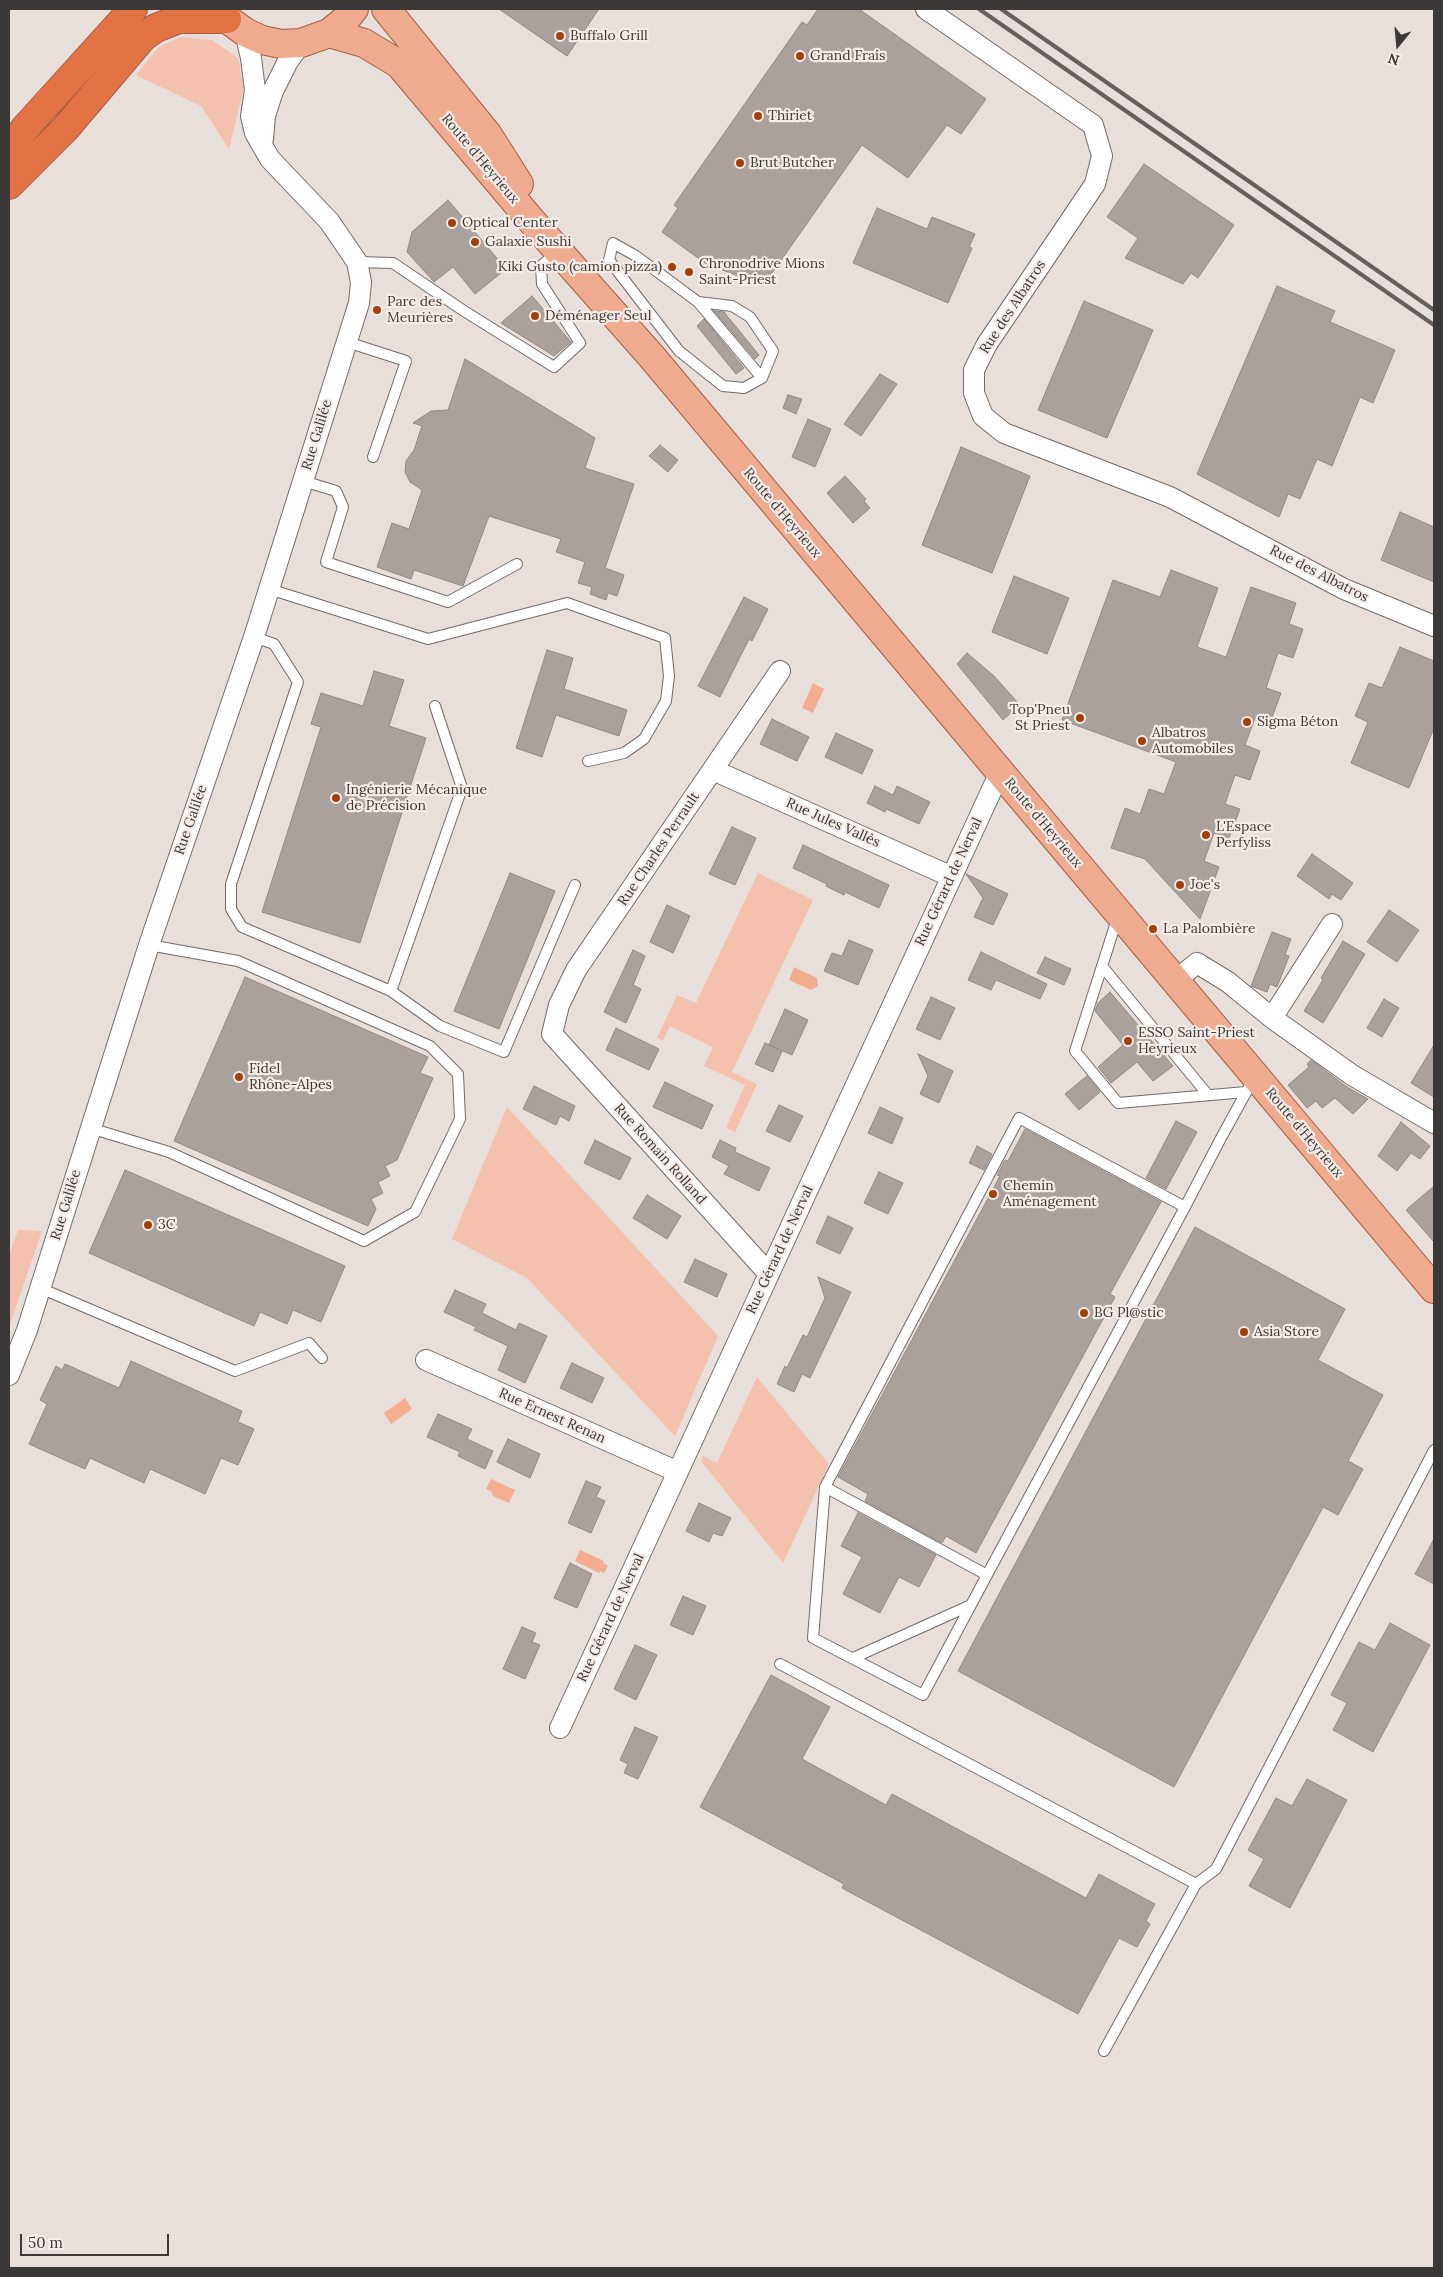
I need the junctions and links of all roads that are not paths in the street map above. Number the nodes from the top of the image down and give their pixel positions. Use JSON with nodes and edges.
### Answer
{"nodes":[{"id":1,"x":133,"y":9,"type":"edge"},
{"id":2,"x":354,"y":9,"type":"edge"},
{"id":3,"x":386,"y":9,"type":"edge"},
{"id":4,"x":926,"y":9,"type":"edge"},
{"id":5,"x":231,"y":20,"type":"edge"},
{"id":6,"x":329,"y":33,"type":"junction"},
{"id":7,"x":301,"y":43,"type":"junction"},
{"id":8,"x":18,"y":134,"type":"edge"},
{"id":9,"x":263,"y":148,"type":"junction"},
{"id":10,"x":9,"y":149,"type":"edge"},
{"id":11,"x":9,"y":185,"type":"edge"},
{"id":12,"x":558,"y":251,"type":"junction"},
{"id":13,"x":357,"y":262,"type":"junction"},
{"id":14,"x":698,"y":302,"type":"junction"},
{"id":15,"x":347,"y":342,"type":"junction"},
{"id":16,"x":644,"y":347,"type":"junction"},
{"id":17,"x":679,"y":351,"type":"junction"},
{"id":18,"x":762,"y":378,"type":"junction"},
{"id":19,"x":373,"y":457,"type":"dead end"},
{"id":20,"x":303,"y":481,"type":"junction"},
{"id":21,"x":517,"y":564,"type":"dead end"},
{"id":22,"x":269,"y":589,"type":"junction"},
{"id":23,"x":1434,"y":626,"type":"edge"},
{"id":24,"x":254,"y":637,"type":"junction"},
{"id":25,"x":780,"y":671,"type":"dead end"},
{"id":26,"x":435,"y":706,"type":"dead end"},
{"id":27,"x":588,"y":761,"type":"dead end"},
{"id":28,"x":713,"y":770,"type":"junction"},
{"id":29,"x":1000,"y":772,"type":"junction"},
{"id":30,"x":952,"y":877,"type":"junction"},
{"id":31,"x":575,"y":885,"type":"dead end"},
{"id":32,"x":1119,"y":912,"type":"junction"},
{"id":33,"x":1332,"y":924,"type":"dead end"},
{"id":34,"x":148,"y":945,"type":"junction"},
{"id":35,"x":1102,"y":966,"type":"junction"},
{"id":36,"x":1176,"y":980,"type":"junction"},
{"id":37,"x":391,"y":991,"type":"junction"},
{"id":38,"x":1272,"y":1018,"type":"junction"},
{"id":39,"x":552,"y":1034,"type":"joint"},
{"id":40,"x":1251,"y":1084,"type":"junction"},
{"id":41,"x":1208,"y":1095,"type":"junction"},
{"id":42,"x":1434,"y":1123,"type":"edge"},
{"id":43,"x":90,"y":1128,"type":"junction"},
{"id":44,"x":1185,"y":1207,"type":"junction"},
{"id":45,"x":769,"y":1274,"type":"junction"},
{"id":46,"x":40,"y":1288,"type":"junction"},
{"id":47,"x":1434,"y":1288,"type":"edge"},
{"id":48,"x":322,"y":1358,"type":"dead end"},
{"id":49,"x":426,"y":1360,"type":"dead end"},
{"id":50,"x":9,"y":1375,"type":"edge"},
{"id":51,"x":1434,"y":1450,"type":"edge"},
{"id":52,"x":678,"y":1472,"type":"junction"},
{"id":53,"x":824,"y":1488,"type":"junction"},
{"id":54,"x":988,"y":1575,"type":"junction"},
{"id":55,"x":971,"y":1605,"type":"junction"},
{"id":56,"x":853,"y":1658,"type":"junction"},
{"id":57,"x":780,"y":1664,"type":"dead end"},
{"id":58,"x":560,"y":1728,"type":"dead end"},
{"id":59,"x":1196,"y":1884,"type":"junction"},
{"id":60,"x":1104,"y":2051,"type":"dead end"}],
"edges":[{"from":1,"to":8,"type":"highway"},
{"from":2,"to":6,"type":"main road"},
{"from":3,"to":16,"type":"main road","name":"Route d'Heyrieux"},
{"from":4,"to":23,"type":"street","name":"Rue des Albatros"},
{"from":5,"to":7,"type":"main road"},
{"from":5,"to":9,"type":"street"},
{"from":5,"to":11,"type":"highway"},
{"from":6,"to":7,"type":"main road"},
{"from":6,"to":12,"type":"main road","name":"Route d'Heyrieux"},
{"from":7,"to":9,"type":"street"},
{"from":8,"to":10,"type":"highway"},
{"from":9,"to":13,"type":"street"},
{"from":12,"to":13,"type":"lane"},
{"from":12,"to":16,"type":"main road","name":"Route d'Heyrieux"},
{"from":13,"to":15,"type":"street","name":"Rue Galilée"},
{"from":14,"to":17,"type":"lane"},
{"from":14,"to":18,"type":"lane"},
{"from":14,"to":18,"type":"lane"},
{"from":15,"to":19,"type":"lane"},
{"from":15,"to":20,"type":"street","name":"Rue Galilée"},
{"from":16,"to":17,"type":"lane"},
{"from":16,"to":29,"type":"main road","name":"Route d'Heyrieux"},
{"from":17,"to":18,"type":"lane"},
{"from":20,"to":21,"type":"lane"},
{"from":20,"to":22,"type":"street","name":"Rue Galilée"},
{"from":22,"to":24,"type":"street","name":"Rue Galilée"},
{"from":22,"to":27,"type":"lane"},
{"from":24,"to":34,"type":"street","name":"Rue Galilée"},
{"from":24,"to":37,"type":"lane"},
{"from":25,"to":28,"type":"street","name":"Rue Charles Perrault"},
{"from":26,"to":37,"type":"lane"},
{"from":28,"to":30,"type":"street","name":"Rue Jules Vallès"},
{"from":28,"to":39,"type":"street","name":"Rue Charles Perrault"},
{"from":29,"to":30,"type":"street","name":"Rue Gérard de Nerval"},
{"from":29,"to":32,"type":"main road","name":"Route d'Heyrieux"},
{"from":30,"to":45,"type":"street","name":"Rue Gérard de Nerval"},
{"from":31,"to":37,"type":"lane"},
{"from":32,"to":35,"type":"lane"},
{"from":32,"to":36,"type":"main road","name":"Route d'Heyrieux"},
{"from":33,"to":38,"type":"street"},
{"from":34,"to":43,"type":"street","name":"Rue Galilée"},
{"from":34,"to":43,"type":"lane"},
{"from":35,"to":41,"type":"lane"},
{"from":35,"to":41,"type":"lane"},
{"from":36,"to":38,"type":"street"},
{"from":36,"to":40,"type":"main road","name":"Route d'Heyrieux"},
{"from":38,"to":42,"type":"street"},
{"from":39,"to":45,"type":"street","name":"Rue Romain Rolland"},
{"from":40,"to":41,"type":"lane"},
{"from":40,"to":44,"type":"lane"},
{"from":40,"to":47,"type":"main road","name":"Route d'Heyrieux"},
{"from":43,"to":46,"type":"street","name":"Rue Galilée"},
{"from":44,"to":53,"type":"lane"},
{"from":44,"to":54,"type":"lane"},
{"from":45,"to":52,"type":"street","name":"Rue Gérard de Nerval"},
{"from":46,"to":48,"type":"lane"},
{"from":46,"to":50,"type":"street","name":"Rue Galilée"},
{"from":49,"to":52,"type":"street","name":"Rue Ernest Renan"},
{"from":51,"to":59,"type":"lane"},
{"from":52,"to":58,"type":"street","name":"Rue Gérard de Nerval"},
{"from":53,"to":54,"type":"lane"},
{"from":53,"to":56,"type":"lane"},
{"from":54,"to":55,"type":"lane"},
{"from":55,"to":56,"type":"lane"},
{"from":55,"to":56,"type":"lane"},
{"from":57,"to":59,"type":"lane"},
{"from":59,"to":60,"type":"lane"}]}
